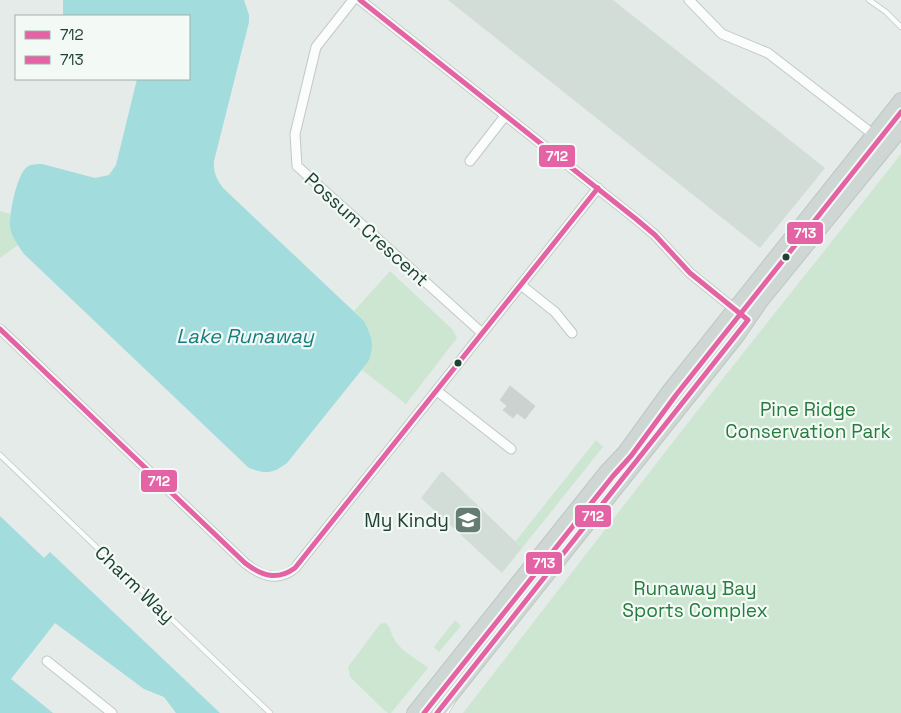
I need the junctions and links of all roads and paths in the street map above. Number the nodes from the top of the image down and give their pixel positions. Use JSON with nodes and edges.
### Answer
{"nodes":[{"id":1,"x":353,"y":0,"type":"edge"},
{"id":2,"x":360,"y":0,"type":"edge"},
{"id":3,"x":689,"y":0,"type":"edge"},
{"id":4,"x":868,"y":0,"type":"edge"},
{"id":5,"x":901,"y":27,"type":"edge"},
{"id":6,"x":901,"y":100,"type":"edge"},
{"id":7,"x":505,"y":116,"type":"junction"},
{"id":8,"x":901,"y":129,"type":"edge"},
{"id":9,"x":874,"y":135,"type":"junction"},
{"id":10,"x":470,"y":161,"type":"dead end"},
{"id":11,"x":598,"y":188,"type":"junction"},
{"id":12,"x":520,"y":285,"type":"junction"},
{"id":13,"x":734,"y":309,"type":"junction"},
{"id":14,"x":748,"y":320,"type":"junction"},
{"id":15,"x":0,"y":329,"type":"edge"},
{"id":16,"x":482,"y":333,"type":"junction"},
{"id":17,"x":572,"y":333,"type":"dead end"},
{"id":18,"x":437,"y":391,"type":"junction"},
{"id":19,"x":511,"y":449,"type":"dead end"},
{"id":20,"x":0,"y":455,"type":"edge"},
{"id":21,"x":47,"y":661,"type":"dead end"},
{"id":22,"x":457,"y":688,"type":"junction"},
{"id":23,"x":112,"y":713,"type":"edge"},
{"id":24,"x":270,"y":713,"type":"edge"},
{"id":25,"x":414,"y":713,"type":"edge"},
{"id":26,"x":437,"y":713,"type":"edge"},
{"id":27,"x":446,"y":713,"type":"edge"}],
"edges":[{"from":1,"to":16,"type":"street","name":"Possum Crescent"},
{"from":2,"to":7,"type":"street"},
{"from":3,"to":9,"type":"street"},
{"from":4,"to":5,"type":"lane"},
{"from":6,"to":9,"type":"main road"},
{"from":7,"to":10,"type":"street"},
{"from":7,"to":11,"type":"street"},
{"from":8,"to":14,"type":"main road"},
{"from":9,"to":13,"type":"main road"},
{"from":11,"to":12,"type":"street"},
{"from":11,"to":13,"type":"street"},
{"from":12,"to":16,"type":"street"},
{"from":12,"to":17,"type":"street"},
{"from":13,"to":14,"type":"street"},
{"from":13,"to":25,"type":"main road"},
{"from":14,"to":22,"type":"main road"},
{"from":15,"to":18,"type":"street"},
{"from":16,"to":18,"type":"street"},
{"from":18,"to":19,"type":"street"},
{"from":20,"to":24,"type":"lane","name":"Charm Way"},
{"from":21,"to":23,"type":"street"},
{"from":22,"to":26,"type":"main road"},
{"from":22,"to":27,"type":"lane"}]}
